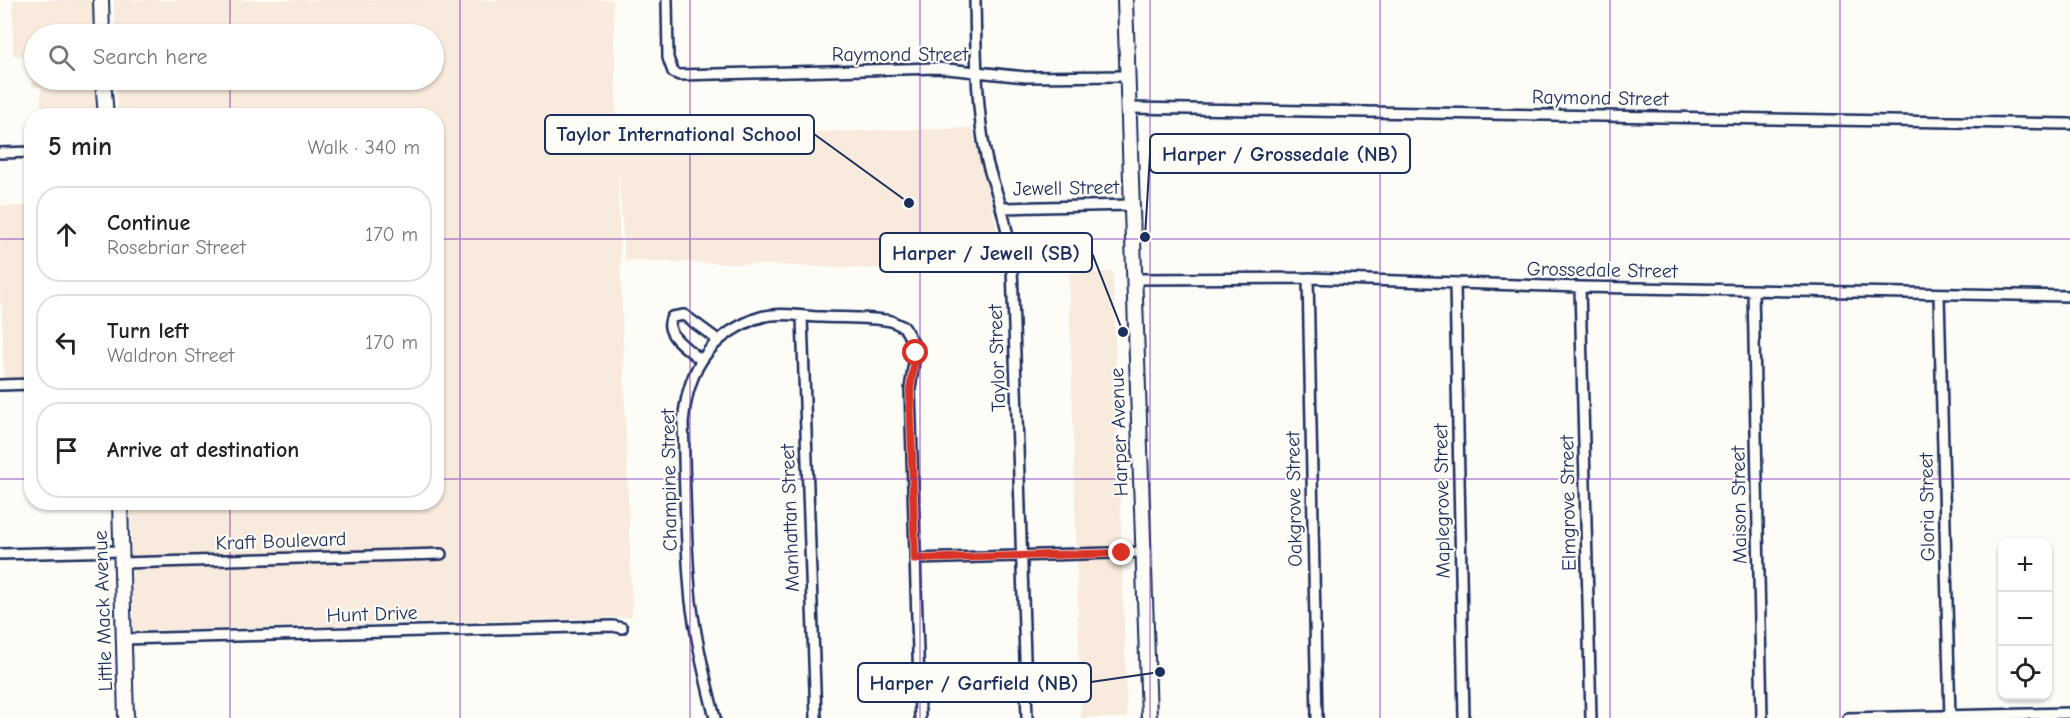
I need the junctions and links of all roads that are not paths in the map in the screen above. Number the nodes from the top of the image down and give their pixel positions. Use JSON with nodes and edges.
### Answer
{"nodes":[{"id":1,"x":101,"y":0,"type":"edge"},
{"id":2,"x":667,"y":0,"type":"edge"},
{"id":3,"x":975,"y":0,"type":"edge"},
{"id":4,"x":1125,"y":0,"type":"edge"},
{"id":5,"x":102,"y":24,"type":"edge"},
{"id":6,"x":977,"y":71,"type":"junction"},
{"id":7,"x":1128,"y":76,"type":"junction"},
{"id":8,"x":104,"y":90,"type":"edge"},
{"id":9,"x":105,"y":108,"type":"edge"},
{"id":10,"x":1129,"y":108,"type":"junction"},
{"id":11,"x":2070,"y":124,"type":"edge"},
{"id":12,"x":24,"y":152,"type":"edge"},
{"id":13,"x":0,"y":153,"type":"edge"},
{"id":14,"x":1131,"y":205,"type":"junction"},
{"id":15,"x":1002,"y":208,"type":"junction"},
{"id":16,"x":1308,"y":278,"type":"junction"},
{"id":17,"x":1134,"y":279,"type":"junction"},
{"id":18,"x":1455,"y":284,"type":"junction"},
{"id":19,"x":1580,"y":287,"type":"junction"},
{"id":20,"x":1753,"y":291,"type":"junction"},
{"id":21,"x":1939,"y":295,"type":"junction"},
{"id":22,"x":2070,"y":296,"type":"edge"},
{"id":23,"x":802,"y":316,"type":"junction"},
{"id":24,"x":718,"y":340,"type":"junction"},
{"id":25,"x":700,"y":359,"type":"junction"},
{"id":26,"x":24,"y":384,"type":"edge"},
{"id":27,"x":0,"y":385,"type":"edge"},
{"id":28,"x":120,"y":510,"type":"edge"},
{"id":29,"x":1143,"y":552,"type":"junction"},
{"id":30,"x":0,"y":554,"type":"edge"},
{"id":31,"x":441,"y":554,"type":"dead end"},
{"id":32,"x":1022,"y":555,"type":"junction"},
{"id":33,"x":121,"y":557,"type":"junction"},
{"id":34,"x":915,"y":559,"type":"junction"},
{"id":35,"x":622,"y":628,"type":"dead end"},
{"id":36,"x":123,"y":639,"type":"junction"},
{"id":37,"x":2070,"y":713,"type":"edge"},
{"id":38,"x":1950,"y":717,"type":"edge"},
{"id":39,"x":126,"y":718,"type":"edge"},
{"id":40,"x":715,"y":718,"type":"edge"},
{"id":41,"x":816,"y":718,"type":"edge"},
{"id":42,"x":920,"y":718,"type":"edge"},
{"id":43,"x":1027,"y":718,"type":"edge"},
{"id":44,"x":1149,"y":718,"type":"edge"},
{"id":45,"x":1317,"y":718,"type":"edge"},
{"id":46,"x":1464,"y":718,"type":"edge"},
{"id":47,"x":1591,"y":718,"type":"edge"},
{"id":48,"x":1762,"y":718,"type":"edge"},
{"id":49,"x":1848,"y":718,"type":"edge"}],
"edges":[{"from":1,"to":5,"type":"main road"},
{"from":2,"to":6,"type":"street","name":"Raymond Street"},
{"from":3,"to":6,"type":"street","name":"Taylor Street"},
{"from":4,"to":7,"type":"main road","name":"Harper Avenue"},
{"from":6,"to":7,"type":"street","name":"Raymond Street"},
{"from":6,"to":15,"type":"street","name":"Taylor Street"},
{"from":7,"to":10,"type":"main road","name":"Harper Avenue"},
{"from":8,"to":9,"type":"main road"},
{"from":10,"to":11,"type":"street","name":"Raymond Street"},
{"from":10,"to":14,"type":"main road","name":"Harper Avenue"},
{"from":12,"to":13,"type":"street"},
{"from":14,"to":15,"type":"street","name":"Jewell Street"},
{"from":14,"to":17,"type":"main road","name":"Harper Avenue"},
{"from":15,"to":32,"type":"street","name":"Taylor Street"},
{"from":16,"to":17,"type":"street","name":"Grossedale Street"},
{"from":16,"to":18,"type":"street","name":"Grossedale Street"},
{"from":16,"to":45,"type":"street","name":"Oakgrove Street"},
{"from":17,"to":29,"type":"main road","name":"Harper Avenue"},
{"from":18,"to":19,"type":"street","name":"Grossedale Street"},
{"from":18,"to":46,"type":"street","name":"Maplegrove Street"},
{"from":19,"to":20,"type":"street","name":"Grossedale Street"},
{"from":19,"to":47,"type":"street","name":"Elmgrove Street"},
{"from":20,"to":21,"type":"street","name":"Grossedale Street"},
{"from":20,"to":48,"type":"street","name":"Maison Street"},
{"from":21,"to":22,"type":"street","name":"Grossedale Street"},
{"from":21,"to":38,"type":"street","name":"Gloria Street"},
{"from":23,"to":24,"type":"street","name":"Champine Street"},
{"from":23,"to":34,"type":"street","name":"Champine Street"},
{"from":23,"to":41,"type":"street","name":"Manhattan Street"},
{"from":24,"to":25,"type":"street","name":"Champine Street"},
{"from":24,"to":25,"type":"street"},
{"from":25,"to":40,"type":"street","name":"Champine Street"},
{"from":26,"to":27,"type":"street"},
{"from":28,"to":33,"type":"main road","name":"Little Mack Avenue"},
{"from":29,"to":32,"type":"street"},
{"from":29,"to":44,"type":"main road","name":"Harper Avenue"},
{"from":30,"to":33,"type":"street","name":"Kraft Boulevard"},
{"from":31,"to":33,"type":"street","name":"Kraft Boulevard"},
{"from":32,"to":34,"type":"street"},
{"from":32,"to":43,"type":"street","name":"Taylor Street"},
{"from":33,"to":36,"type":"main road","name":"Little Mack Avenue"},
{"from":34,"to":42,"type":"street","name":"Champine Street"},
{"from":35,"to":36,"type":"street","name":"Hunt Drive"},
{"from":36,"to":39,"type":"main road","name":"Little Mack Avenue"},
{"from":37,"to":38,"type":"street"},
{"from":38,"to":49,"type":"street"}]}
